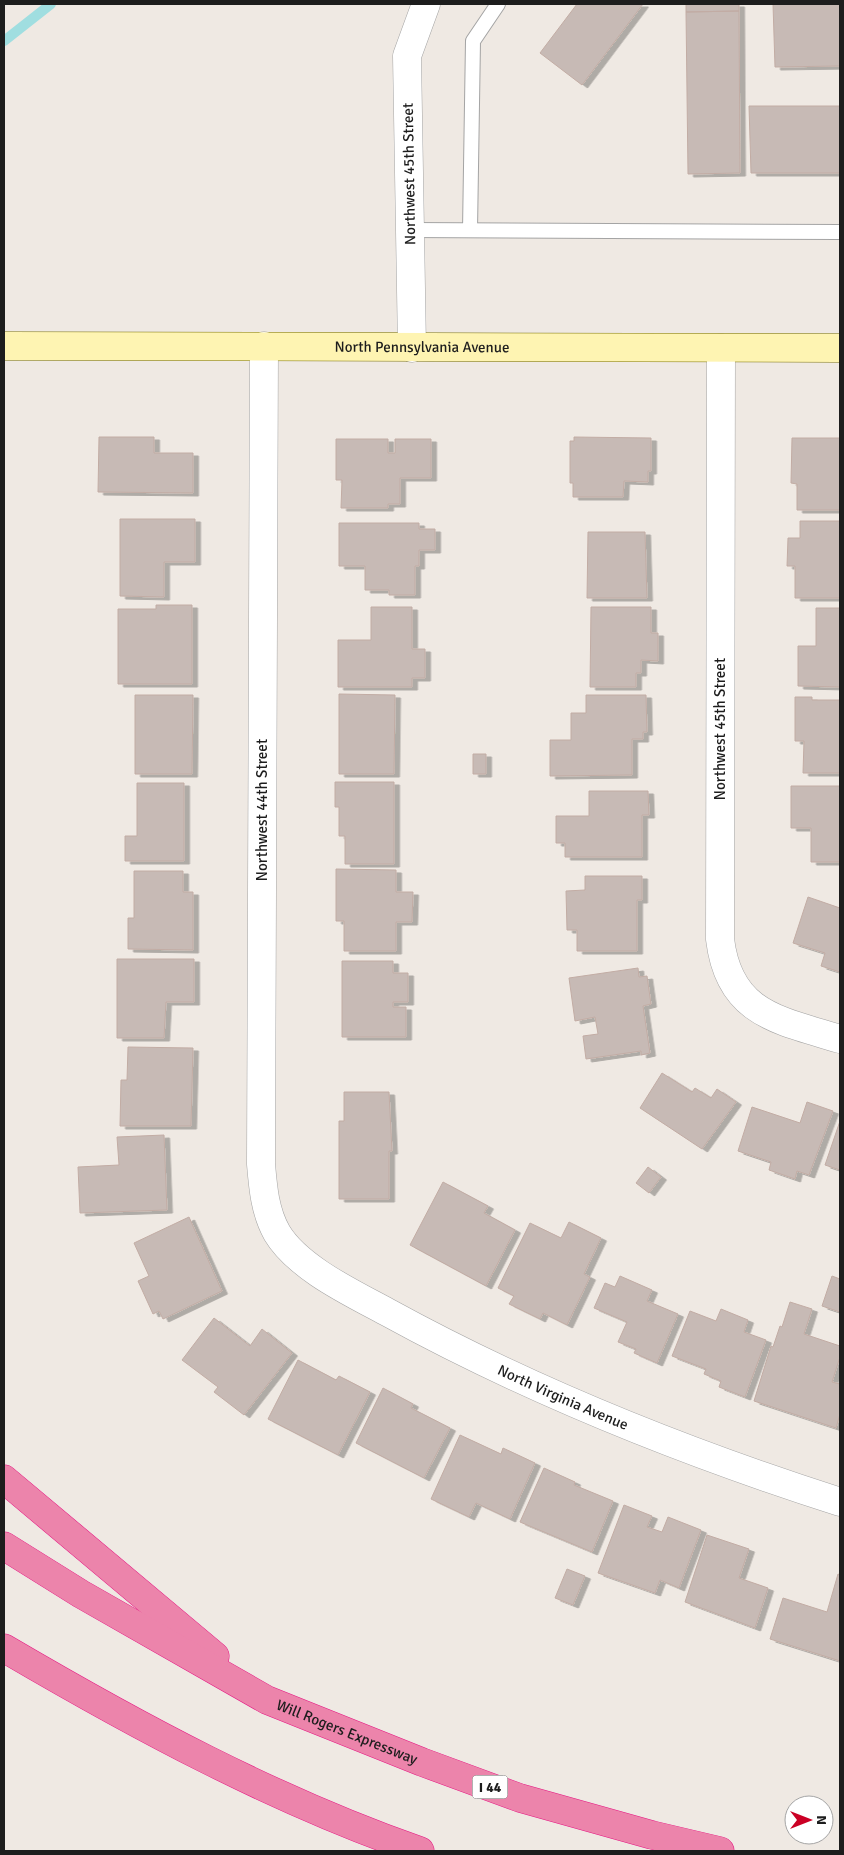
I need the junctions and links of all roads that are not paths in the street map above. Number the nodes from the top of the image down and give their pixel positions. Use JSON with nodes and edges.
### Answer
{"nodes":[{"id":1,"x":426,"y":4,"type":"edge"},
{"id":2,"x":498,"y":4,"type":"edge"},
{"id":3,"x":409,"y":230,"type":"junction"},
{"id":4,"x":470,"y":230,"type":"junction"},
{"id":5,"x":840,"y":232,"type":"edge"},
{"id":6,"x":4,"y":346,"type":"edge"},
{"id":7,"x":264,"y":346,"type":"junction"},
{"id":8,"x":412,"y":348,"type":"junction"},
{"id":9,"x":721,"y":348,"type":"junction"},
{"id":10,"x":840,"y":348,"type":"edge"},
{"id":11,"x":840,"y":1039,"type":"edge"},
{"id":12,"x":303,"y":1261,"type":"joint"},
{"id":13,"x":4,"y":1479,"type":"edge"},
{"id":14,"x":840,"y":1502,"type":"edge"},
{"id":15,"x":4,"y":1546,"type":"edge"},
{"id":16,"x":4,"y":1648,"type":"edge"},
{"id":17,"x":267,"y":1700,"type":"junction"},
{"id":18,"x":420,"y":1851,"type":"edge"},
{"id":19,"x":720,"y":1851,"type":"edge"}],
"edges":[{"from":1,"to":3,"type":"street","name":"Northwest 45th Street"},
{"from":2,"to":4,"type":"lane"},
{"from":3,"to":4,"type":"lane"},
{"from":3,"to":8,"type":"street","name":"Northwest 45th Street"},
{"from":4,"to":5,"type":"lane"},
{"from":6,"to":7,"type":"main road","name":"North Pennsylvania Avenue"},
{"from":7,"to":8,"type":"main road","name":"North Pennsylvania Avenue"},
{"from":7,"to":12,"type":"street","name":"Northwest 44th Street"},
{"from":8,"to":9,"type":"main road","name":"North Pennsylvania Avenue"},
{"from":9,"to":10,"type":"main road","name":"North Pennsylvania Avenue"},
{"from":9,"to":11,"type":"street","name":"Northwest 45th Street"},
{"from":12,"to":14,"type":"street","name":"North Virginia Avenue"},
{"from":13,"to":17,"type":"highway"},
{"from":15,"to":17,"type":"highway","name":"Will Rogers Expressway","number":"I 44"},
{"from":16,"to":18,"type":"highway"},
{"from":17,"to":19,"type":"highway","name":"Will Rogers Expressway","number":"I 44"}]}
